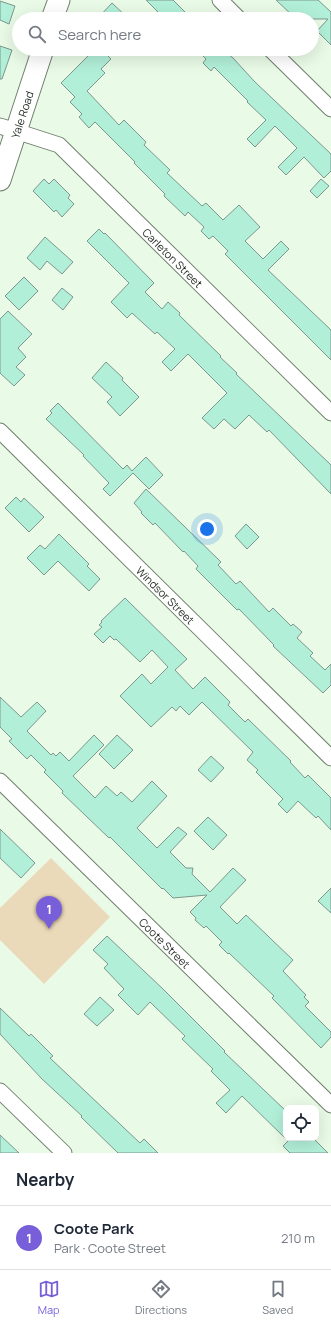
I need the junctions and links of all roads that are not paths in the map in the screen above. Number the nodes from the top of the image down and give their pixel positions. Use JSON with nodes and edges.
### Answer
{"nodes":[{"id":1,"x":59,"y":0,"type":"edge"},
{"id":2,"x":220,"y":0,"type":"edge"},
{"id":3,"x":55,"y":12,"type":"edge"},
{"id":4,"x":232,"y":12,"type":"edge"},
{"id":5,"x":40,"y":56,"type":"edge"},
{"id":6,"x":277,"y":56,"type":"edge"},
{"id":7,"x":331,"y":109,"type":"edge"},
{"id":8,"x":8,"y":129,"type":"edge"},
{"id":9,"x":0,"y":180,"type":"edge"},
{"id":10,"x":331,"y":413,"type":"edge"},
{"id":11,"x":0,"y":431,"type":"edge"},
{"id":12,"x":331,"y":758,"type":"edge"},
{"id":13,"x":0,"y":781,"type":"edge"},
{"id":14,"x":0,"y":1091,"type":"edge"},
{"id":15,"x":331,"y":1105,"type":"edge"},
{"id":16,"x":64,"y":1153,"type":"edge"}],
"edges":[{"from":1,"to":3,"type":"main road"},
{"from":2,"to":4,"type":"street"},
{"from":5,"to":8,"type":"main road","name":"Yale Road"},
{"from":6,"to":7,"type":"street"},
{"from":8,"to":9,"type":"main road","name":"Yale Road"},
{"from":8,"to":10,"type":"street","name":"Carleton Street"},
{"from":11,"to":12,"type":"street","name":"Windsor Street"},
{"from":13,"to":15,"type":"street","name":"Coote Street"},
{"from":14,"to":16,"type":"street"}]}
